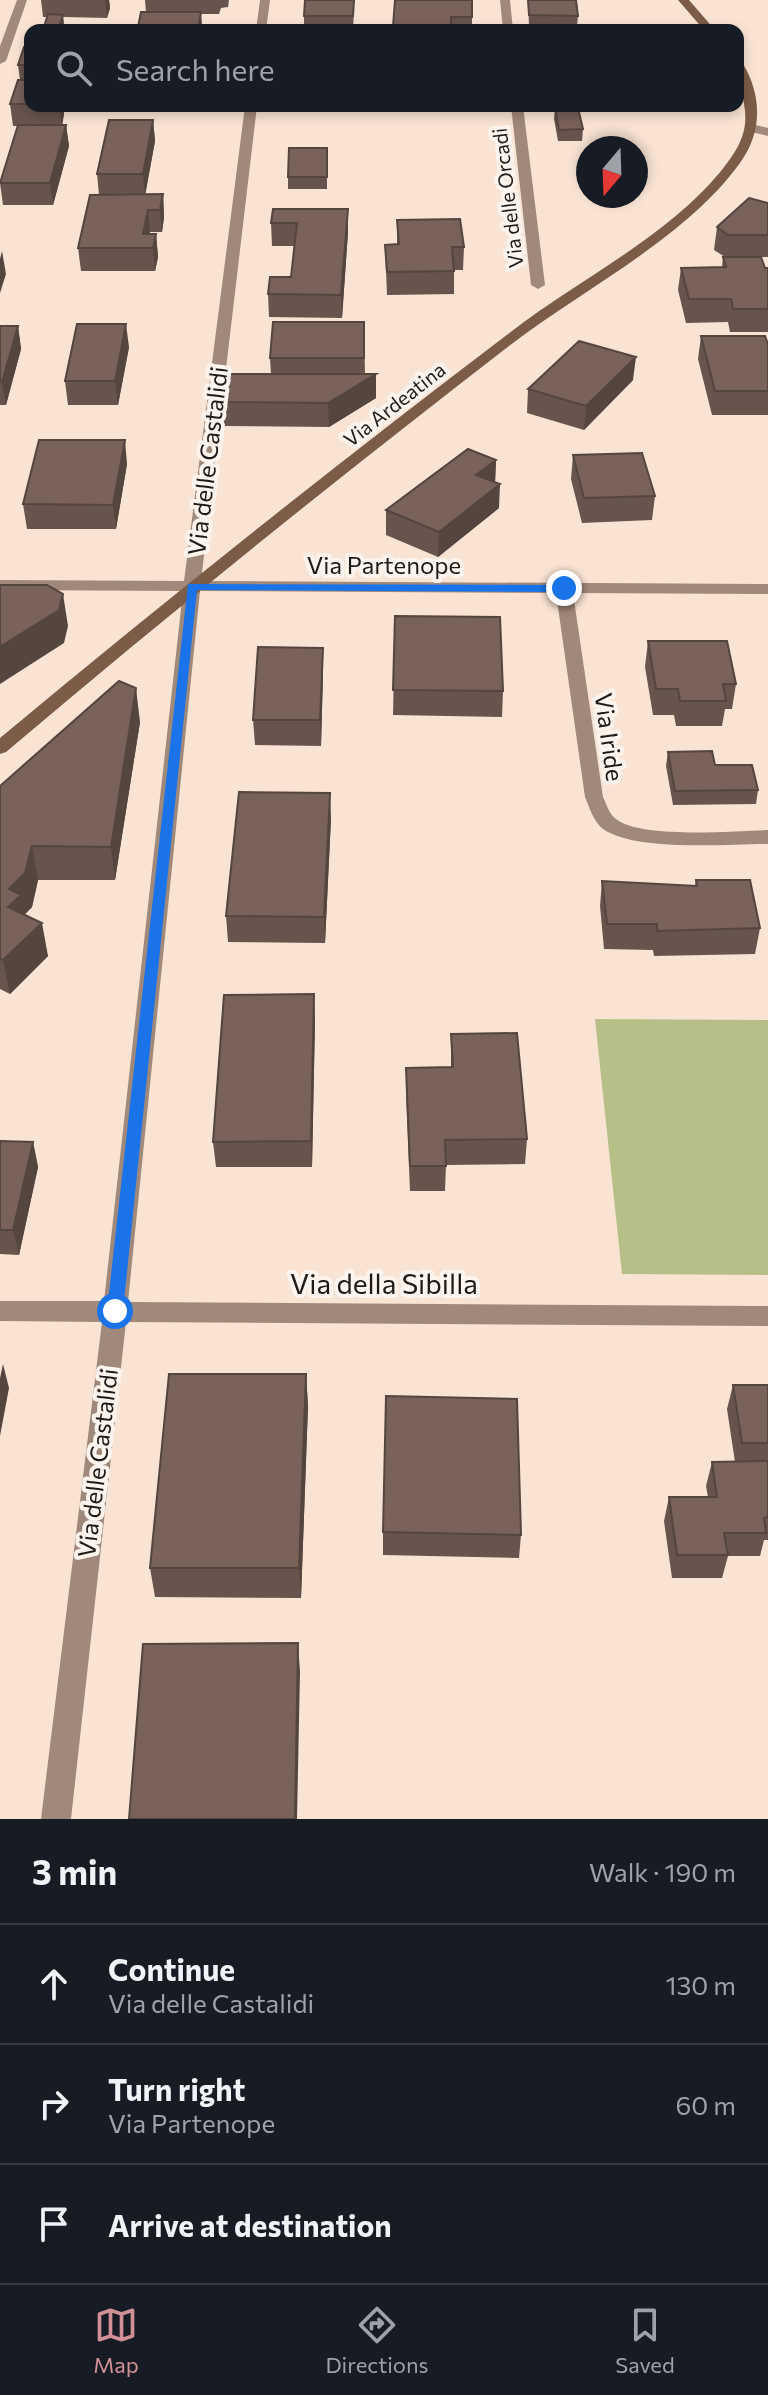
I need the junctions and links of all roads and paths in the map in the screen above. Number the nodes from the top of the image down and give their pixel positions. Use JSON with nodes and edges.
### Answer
{"nodes":[{"id":1,"x":22,"y":0,"type":"edge"},
{"id":2,"x":265,"y":0,"type":"edge"},
{"id":3,"x":505,"y":0,"type":"edge"},
{"id":4,"x":683,"y":0,"type":"edge"},
{"id":5,"x":262,"y":24,"type":"edge"},
{"id":6,"x":507,"y":24,"type":"edge"},
{"id":7,"x":705,"y":24,"type":"edge"},
{"id":8,"x":0,"y":61,"type":"edge"},
{"id":9,"x":744,"y":79,"type":"edge"},
{"id":10,"x":250,"y":112,"type":"edge"},
{"id":11,"x":518,"y":112,"type":"edge"},
{"id":12,"x":751,"y":128,"type":"junction"},
{"id":13,"x":768,"y":132,"type":"edge"},
{"id":14,"x":538,"y":285,"type":"dead end"},
{"id":15,"x":0,"y":585,"type":"edge"},
{"id":16,"x":192,"y":587,"type":"junction"},
{"id":17,"x":564,"y":588,"type":"junction"},
{"id":18,"x":768,"y":589,"type":"edge"},
{"id":19,"x":0,"y":748,"type":"edge"},
{"id":20,"x":768,"y":837,"type":"edge"},
{"id":21,"x":0,"y":1311,"type":"edge"},
{"id":22,"x":115,"y":1311,"type":"junction"},
{"id":23,"x":768,"y":1316,"type":"edge"},
{"id":24,"x":56,"y":1819,"type":"edge"}],
"edges":[{"from":1,"to":8,"type":"street"},
{"from":2,"to":5,"type":"street"},
{"from":3,"to":6,"type":"street"},
{"from":4,"to":7,"type":"main road"},
{"from":9,"to":12,"type":"main road"},
{"from":10,"to":16,"type":"street","name":"Via delle Castalidi"},
{"from":11,"to":14,"type":"street","name":"Via delle Orcadi"},
{"from":12,"to":13,"type":"street"},
{"from":12,"to":16,"type":"main road","name":"Via Ardeatina"},
{"from":15,"to":16,"type":"street","name":"Via Partenope"},
{"from":16,"to":17,"type":"street","name":"Via Partenope"},
{"from":16,"to":19,"type":"main road","name":"Via Ardeatina"},
{"from":16,"to":22,"type":"street","name":"Via delle Castalidi"},
{"from":17,"to":18,"type":"street","name":"Via Partenope"},
{"from":17,"to":20,"type":"street","name":"Via Iride"},
{"from":21,"to":22,"type":"street","name":"Via della Sibilla"},
{"from":22,"to":23,"type":"street","name":"Via della Sibilla"},
{"from":22,"to":24,"type":"street","name":"Via delle Castalidi"}]}
